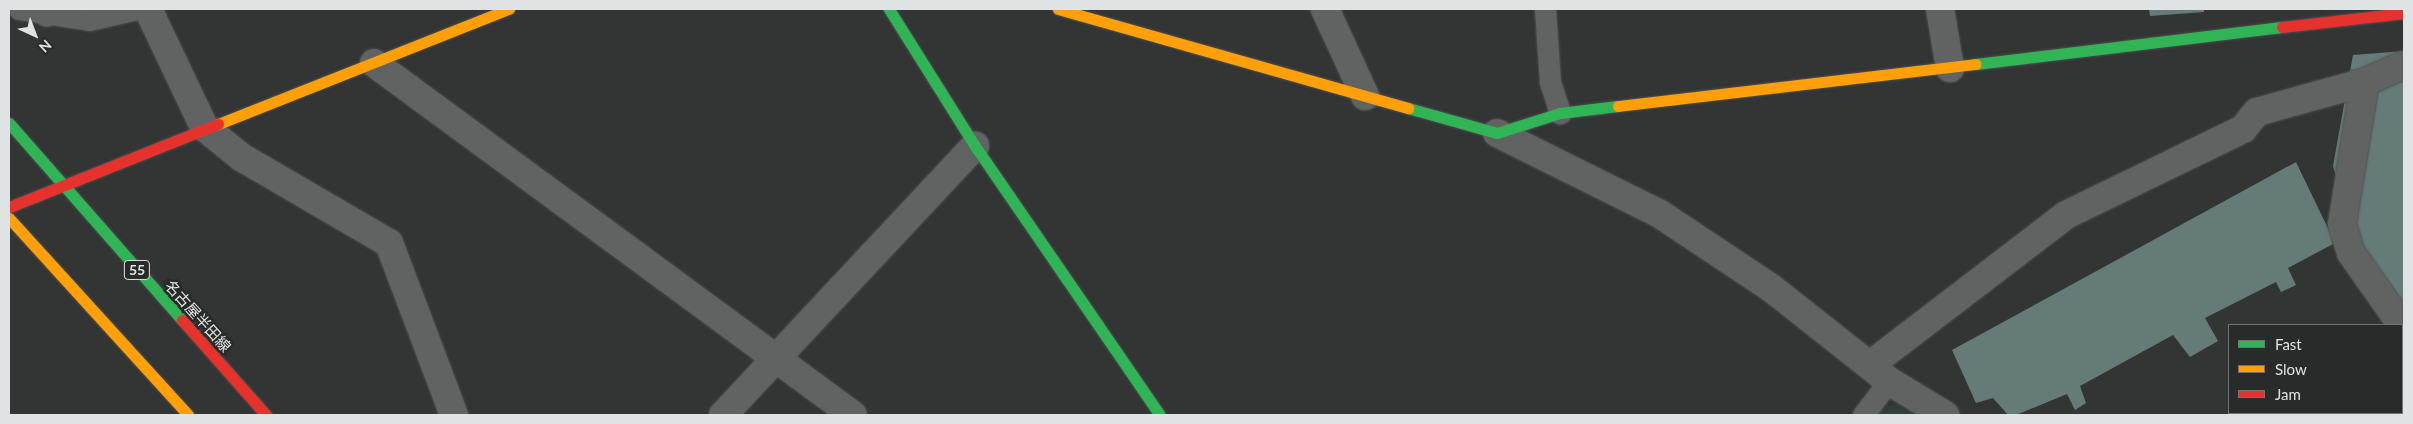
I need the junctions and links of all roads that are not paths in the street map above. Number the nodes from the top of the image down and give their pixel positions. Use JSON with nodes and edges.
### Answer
{"nodes":[{"id":1,"x":19,"y":9,"type":"edge"},
{"id":2,"x":137,"y":9,"type":"edge"},
{"id":3,"x":148,"y":9,"type":"edge"},
{"id":4,"x":509,"y":9,"type":"edge"},
{"id":5,"x":889,"y":9,"type":"edge"},
{"id":6,"x":1058,"y":9,"type":"edge"},
{"id":7,"x":1325,"y":9,"type":"edge"},
{"id":8,"x":1545,"y":9,"type":"edge"},
{"id":9,"x":1940,"y":9,"type":"edge"},
{"id":10,"x":46,"y":11,"type":"edge"},
{"id":11,"x":2404,"y":13,"type":"edge"},
{"id":12,"x":374,"y":63,"type":"junction"},
{"id":13,"x":2404,"y":64,"type":"edge"},
{"id":14,"x":1950,"y":68,"type":"junction"},
{"id":15,"x":2365,"y":82,"type":"junction"},
{"id":16,"x":1365,"y":96,"type":"junction"},
{"id":17,"x":1560,"y":114,"type":"junction"},
{"id":18,"x":9,"y":123,"type":"edge"},
{"id":19,"x":204,"y":127,"type":"junction"},
{"id":20,"x":1497,"y":134,"type":"junction"},
{"id":21,"x":976,"y":146,"type":"junction"},
{"id":22,"x":64,"y":189,"type":"junction"},
{"id":23,"x":9,"y":207,"type":"edge"},
{"id":24,"x":9,"y":218,"type":"edge"},
{"id":25,"x":2401,"y":324,"type":"edge"},
{"id":26,"x":775,"y":358,"type":"junction"},
{"id":27,"x":1879,"y":373,"type":"junction"},
{"id":28,"x":188,"y":415,"type":"edge"},
{"id":29,"x":266,"y":415,"type":"edge"},
{"id":30,"x":454,"y":415,"type":"edge"},
{"id":31,"x":723,"y":415,"type":"edge"},
{"id":32,"x":853,"y":415,"type":"edge"},
{"id":33,"x":1160,"y":415,"type":"edge"},
{"id":34,"x":1863,"y":415,"type":"edge"},
{"id":35,"x":1946,"y":415,"type":"edge"}],
"edges":[{"from":1,"to":10,"type":"lane"},
{"from":2,"to":10,"type":"lane"},
{"from":3,"to":19,"type":"street"},
{"from":4,"to":12,"type":"street"},
{"from":5,"to":21,"type":"street"},
{"from":6,"to":16,"type":"street"},
{"from":7,"to":16,"type":"street"},
{"from":8,"to":17,"type":"lane"},
{"from":9,"to":14,"type":"street"},
{"from":11,"to":14,"type":"street"},
{"from":12,"to":19,"type":"street"},
{"from":12,"to":26,"type":"street"},
{"from":13,"to":15,"type":"street"},
{"from":14,"to":17,"type":"street"},
{"from":15,"to":25,"type":"street"},
{"from":15,"to":27,"type":"street"},
{"from":16,"to":20,"type":"street"},
{"from":17,"to":20,"type":"street"},
{"from":18,"to":22,"type":"street","name":"名古屋半田線","number":"55"},
{"from":19,"to":22,"type":"street"},
{"from":19,"to":30,"type":"street"},
{"from":20,"to":27,"type":"street"},
{"from":21,"to":26,"type":"street"},
{"from":21,"to":33,"type":"street"},
{"from":22,"to":23,"type":"street"},
{"from":22,"to":29,"type":"street","name":"名古屋半田線","number":"55"},
{"from":24,"to":28,"type":"street"},
{"from":26,"to":31,"type":"street"},
{"from":26,"to":32,"type":"street"},
{"from":27,"to":34,"type":"lane"},
{"from":27,"to":35,"type":"street"}]}
